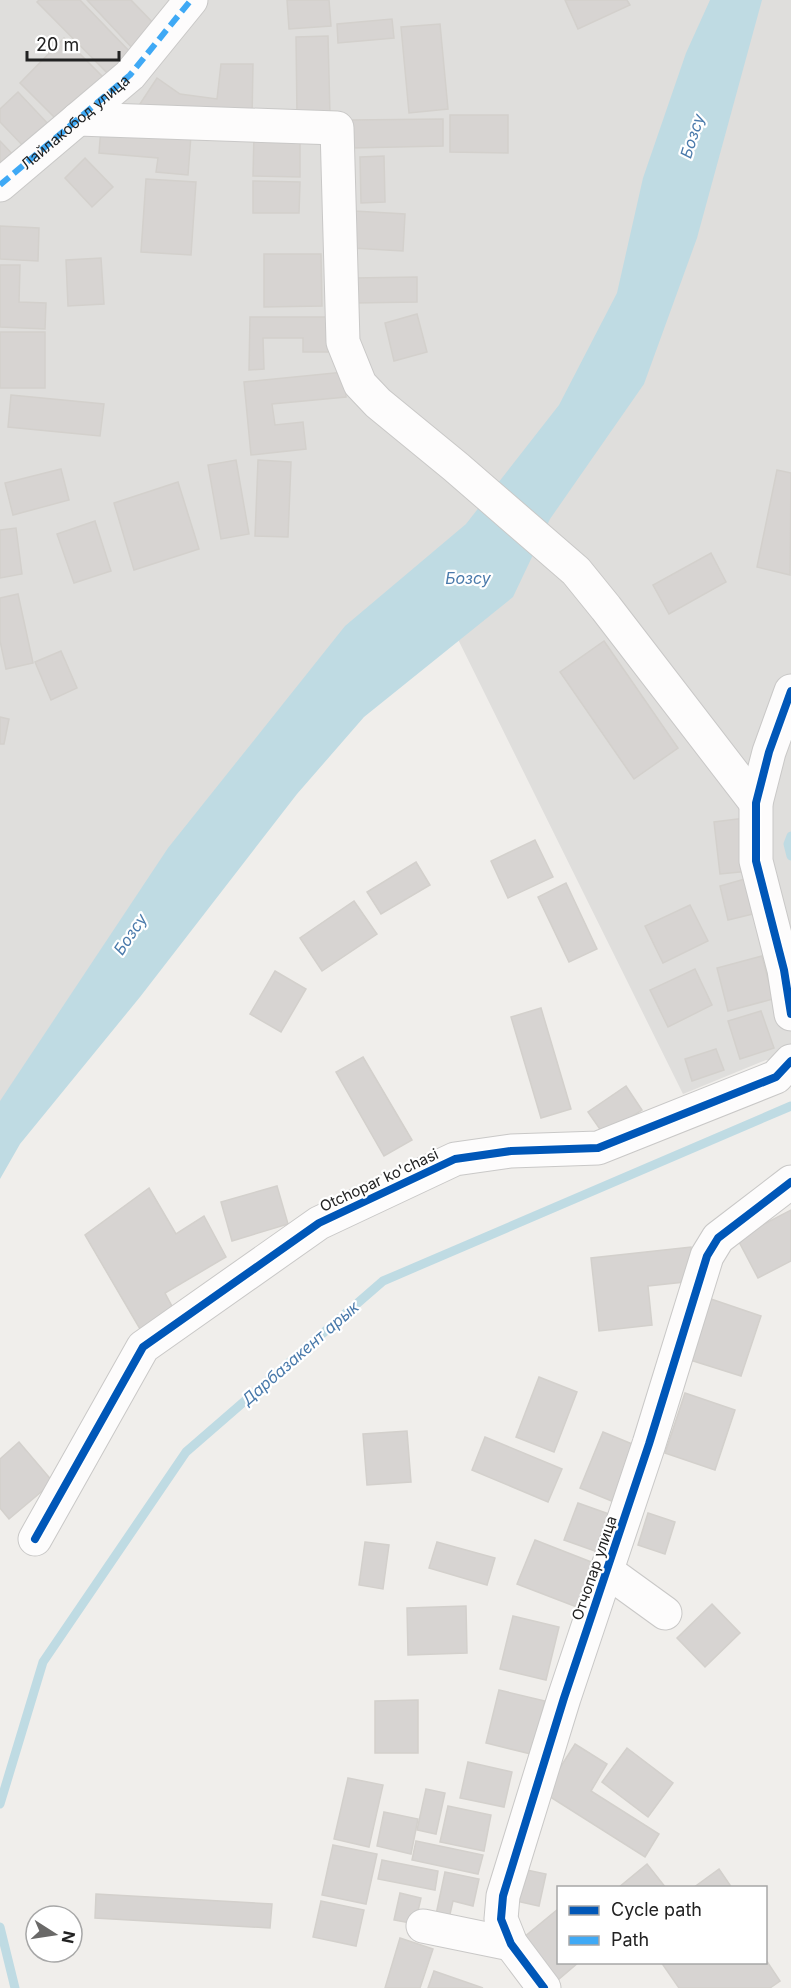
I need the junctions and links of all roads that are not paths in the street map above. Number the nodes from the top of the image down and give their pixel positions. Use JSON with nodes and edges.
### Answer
{"nodes":[{"id":1,"x":191,"y":0,"type":"edge"},
{"id":2,"x":78,"y":119,"type":"junction"},
{"id":3,"x":0,"y":185,"type":"edge"},
{"id":4,"x":791,"y":691,"type":"edge"},
{"id":5,"x":756,"y":802,"type":"junction"},
{"id":6,"x":791,"y":1014,"type":"edge"},
{"id":7,"x":791,"y":1061,"type":"edge"},
{"id":8,"x":791,"y":1182,"type":"edge"},
{"id":9,"x":35,"y":1539,"type":"dead end"},
{"id":10,"x":607,"y":1571,"type":"junction"},
{"id":11,"x":665,"y":1613,"type":"dead end"},
{"id":12,"x":423,"y":1926,"type":"dead end"},
{"id":13,"x":512,"y":1944,"type":"junction"},
{"id":14,"x":544,"y":1988,"type":"edge"}],
"edges":[{"from":1,"to":2,"type":"street","name":"Лайлакобод улица"},
{"from":2,"to":3,"type":"street","name":"Лайлакобод улица"},
{"from":2,"to":5,"type":"street"},
{"from":4,"to":5,"type":"street"},
{"from":5,"to":6,"type":"street"},
{"from":7,"to":9,"type":"street","name":"Otchopar ko'chasi"},
{"from":8,"to":10,"type":"street","name":"Отчопар улица"},
{"from":10,"to":11,"type":"street"},
{"from":10,"to":13,"type":"street","name":"Отчопар улица"},
{"from":12,"to":13,"type":"street"},
{"from":13,"to":14,"type":"street","name":"Отчопар улица"}]}
